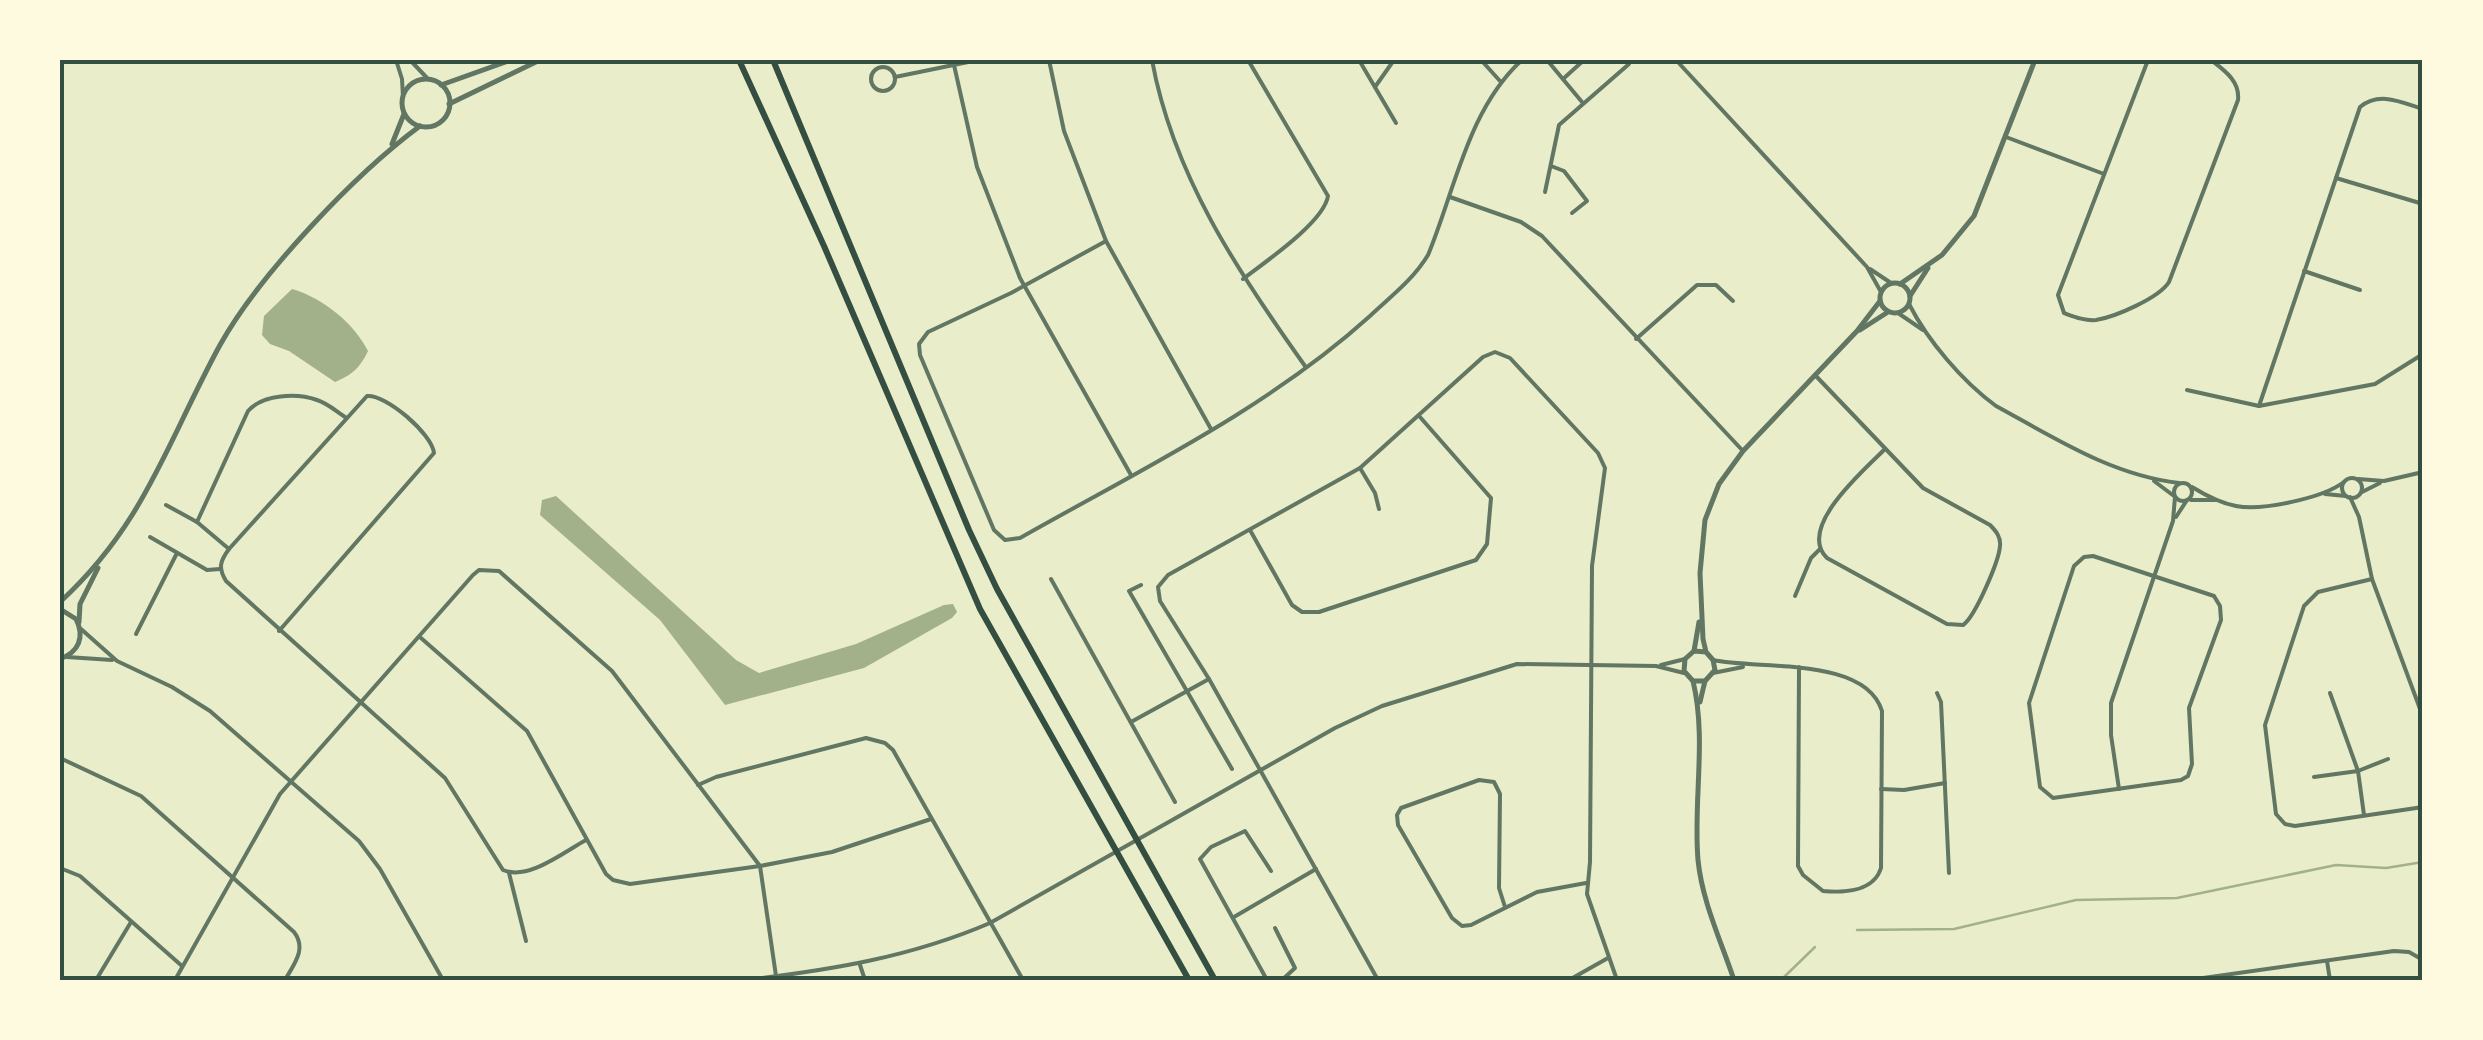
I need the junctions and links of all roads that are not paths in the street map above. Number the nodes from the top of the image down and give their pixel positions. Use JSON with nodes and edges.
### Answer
{"nodes":[{"id":1,"x":396,"y":60,"type":"edge"},
{"id":2,"x":410,"y":60,"type":"edge"},
{"id":3,"x":511,"y":60,"type":"edge"},
{"id":4,"x":540,"y":60,"type":"edge"},
{"id":5,"x":739,"y":60,"type":"edge"},
{"id":6,"x":773,"y":60,"type":"edge"},
{"id":7,"x":978,"y":60,"type":"edge"},
{"id":8,"x":1048,"y":60,"type":"edge"},
{"id":9,"x":1152,"y":60,"type":"edge"},
{"id":10,"x":1248,"y":60,"type":"edge"},
{"id":11,"x":1358,"y":60,"type":"edge"},
{"id":12,"x":1394,"y":60,"type":"edge"},
{"id":13,"x":1481,"y":60,"type":"edge"},
{"id":14,"x":1522,"y":60,"type":"edge"},
{"id":15,"x":1546,"y":60,"type":"edge"},
{"id":16,"x":1584,"y":60,"type":"edge"},
{"id":17,"x":1676,"y":60,"type":"edge"},
{"id":18,"x":2035,"y":60,"type":"edge"},
{"id":19,"x":2148,"y":60,"type":"edge"},
{"id":20,"x":2211,"y":60,"type":"edge"},
{"id":21,"x":1629,"y":64,"type":"dead end"},
{"id":22,"x":954,"y":65,"type":"junction"},
{"id":23,"x":895,"y":77,"type":"junction"},
{"id":24,"x":428,"y":79,"type":"junction"},
{"id":25,"x":1563,"y":79,"type":"junction"},
{"id":26,"x":1500,"y":80,"type":"junction"},
{"id":27,"x":441,"y":85,"type":"junction"},
{"id":28,"x":1374,"y":87,"type":"junction"},
{"id":29,"x":402,"y":97,"type":"junction"},
{"id":30,"x":450,"y":104,"type":"junction"},
{"id":31,"x":1584,"y":104,"type":"junction"},
{"id":32,"x":2423,"y":109,"type":"edge"},
{"id":33,"x":404,"y":114,"type":"junction"},
{"id":34,"x":1396,"y":123,"type":"dead end"},
{"id":35,"x":420,"y":126,"type":"junction"},
{"id":36,"x":2006,"y":137,"type":"junction"},
{"id":37,"x":391,"y":147,"type":"junction"},
{"id":38,"x":1550,"y":166,"type":"junction"},
{"id":39,"x":2104,"y":174,"type":"junction"},
{"id":40,"x":2336,"y":178,"type":"junction"},
{"id":41,"x":1545,"y":192,"type":"dead end"},
{"id":42,"x":1450,"y":197,"type":"junction"},
{"id":43,"x":2423,"y":204,"type":"edge"},
{"id":44,"x":1572,"y":213,"type":"dead end"},
{"id":45,"x":1106,"y":240,"type":"junction"},
{"id":46,"x":1930,"y":265,"type":"junction"},
{"id":47,"x":1866,"y":267,"type":"junction"},
{"id":48,"x":2304,"y":271,"type":"junction"},
{"id":49,"x":1243,"y":279,"type":"junction"},
{"id":50,"x":1891,"y":283,"type":"junction"},
{"id":51,"x":1900,"y":284,"type":"junction"},
{"id":52,"x":1024,"y":286,"type":"junction"},
{"id":53,"x":2360,"y":290,"type":"dead end"},
{"id":54,"x":1881,"y":292,"type":"junction"},
{"id":55,"x":1910,"y":296,"type":"junction"},
{"id":56,"x":1880,"y":301,"type":"junction"},
{"id":57,"x":1733,"y":302,"type":"dead end"},
{"id":58,"x":1909,"y":304,"type":"junction"},
{"id":59,"x":1888,"y":312,"type":"junction"},
{"id":60,"x":1898,"y":314,"type":"junction"},
{"id":61,"x":1858,"y":331,"type":"junction"},
{"id":62,"x":1927,"y":333,"type":"junction"},
{"id":63,"x":1636,"y":338,"type":"junction"},
{"id":64,"x":2423,"y":354,"type":"edge"},
{"id":65,"x":1306,"y":367,"type":"junction"},
{"id":66,"x":1815,"y":375,"type":"junction"},
{"id":67,"x":2187,"y":390,"type":"dead end"},
{"id":68,"x":2259,"y":406,"type":"junction"},
{"id":69,"x":345,"y":417,"type":"junction"},
{"id":70,"x":1420,"y":417,"type":"junction"},
{"id":71,"x":1212,"y":429,"type":"junction"},
{"id":72,"x":1885,"y":449,"type":"junction"},
{"id":73,"x":1742,"y":450,"type":"junction"},
{"id":74,"x":1360,"y":468,"type":"junction"},
{"id":75,"x":2423,"y":472,"type":"edge"},
{"id":76,"x":1131,"y":475,"type":"junction"},
{"id":77,"x":2358,"y":479,"type":"junction"},
{"id":78,"x":2152,"y":480,"type":"junction"},
{"id":79,"x":2384,"y":481,"type":"junction"},
{"id":80,"x":2344,"y":482,"type":"junction"},
{"id":81,"x":2180,"y":483,"type":"junction"},
{"id":82,"x":2192,"y":487,"type":"junction"},
{"id":83,"x":2361,"y":493,"type":"junction"},
{"id":84,"x":2320,"y":494,"type":"junction"},
{"id":85,"x":2175,"y":496,"type":"junction"},
{"id":86,"x":2348,"y":497,"type":"junction"},
{"id":87,"x":2187,"y":500,"type":"junction"},
{"id":88,"x":2216,"y":500,"type":"junction"},
{"id":89,"x":166,"y":506,"type":"dead end"},
{"id":90,"x":1379,"y":509,"type":"dead end"},
{"id":91,"x":2359,"y":517,"type":"junction"},
{"id":92,"x":2173,"y":521,"type":"junction"},
{"id":93,"x":197,"y":522,"type":"junction"},
{"id":94,"x":1250,"y":530,"type":"junction"},
{"id":95,"x":150,"y":538,"type":"dead end"},
{"id":96,"x":229,"y":549,"type":"junction"},
{"id":97,"x":1820,"y":549,"type":"junction"},
{"id":98,"x":178,"y":552,"type":"junction"},
{"id":99,"x":102,"y":560,"type":"junction"},
{"id":100,"x":220,"y":569,"type":"junction"},
{"id":101,"x":2155,"y":577,"type":"junction"},
{"id":102,"x":1051,"y":579,"type":"dead end"},
{"id":103,"x":2372,"y":580,"type":"junction"},
{"id":104,"x":1141,"y":585,"type":"dead end"},
{"id":105,"x":1795,"y":596,"type":"dead end"},
{"id":106,"x":60,"y":605,"type":"edge"},
{"id":107,"x":1700,"y":614,"type":"junction"},
{"id":108,"x":79,"y":626,"type":"junction"},
{"id":109,"x":278,"y":630,"type":"junction"},
{"id":110,"x":136,"y":634,"type":"dead end"},
{"id":111,"x":419,"y":636,"type":"junction"},
{"id":112,"x":1694,"y":652,"type":"junction"},
{"id":113,"x":1706,"y":652,"type":"junction"},
{"id":114,"x":62,"y":659,"type":"edge"},
{"id":115,"x":1685,"y":659,"type":"junction"},
{"id":116,"x":1714,"y":660,"type":"junction"},
{"id":117,"x":117,"y":661,"type":"junction"},
{"id":118,"x":1591,"y":664,"type":"junction"},
{"id":119,"x":1656,"y":666,"type":"junction"},
{"id":120,"x":1752,"y":666,"type":"junction"},
{"id":121,"x":1799,"y":667,"type":"junction"},
{"id":122,"x":1685,"y":673,"type":"junction"},
{"id":123,"x":1714,"y":673,"type":"junction"},
{"id":124,"x":1208,"y":679,"type":"junction"},
{"id":125,"x":1693,"y":680,"type":"junction"},
{"id":126,"x":1705,"y":681,"type":"junction"},
{"id":127,"x":1186,"y":691,"type":"junction"},
{"id":128,"x":1938,"y":693,"type":"dead end"},
{"id":129,"x":2330,"y":694,"type":"dead end"},
{"id":130,"x":359,"y":704,"type":"junction"},
{"id":131,"x":1698,"y":710,"type":"junction"},
{"id":132,"x":2423,"y":717,"type":"edge"},
{"id":133,"x":1131,"y":722,"type":"junction"},
{"id":134,"x":60,"y":758,"type":"edge"},
{"id":135,"x":2388,"y":759,"type":"dead end"},
{"id":136,"x":1232,"y":770,"type":"dead end"},
{"id":137,"x":1260,"y":771,"type":"junction"},
{"id":138,"x":2358,"y":771,"type":"junction"},
{"id":139,"x":2314,"y":777,"type":"dead end"},
{"id":140,"x":291,"y":782,"type":"junction"},
{"id":141,"x":1945,"y":783,"type":"junction"},
{"id":142,"x":698,"y":785,"type":"junction"},
{"id":143,"x":1881,"y":788,"type":"junction"},
{"id":144,"x":2119,"y":789,"type":"junction"},
{"id":145,"x":1175,"y":802,"type":"dead end"},
{"id":146,"x":2423,"y":807,"type":"edge"},
{"id":147,"x":2364,"y":815,"type":"junction"},
{"id":148,"x":931,"y":819,"type":"junction"},
{"id":149,"x":1138,"y":837,"type":"junction"},
{"id":150,"x":586,"y":840,"type":"junction"},
{"id":151,"x":1115,"y":850,"type":"junction"},
{"id":152,"x":760,"y":866,"type":"junction"},
{"id":153,"x":60,"y":868,"type":"edge"},
{"id":154,"x":1316,"y":869,"type":"junction"},
{"id":155,"x":1272,"y":871,"type":"dead end"},
{"id":156,"x":1949,"y":873,"type":"dead end"},
{"id":157,"x":509,"y":874,"type":"junction"},
{"id":158,"x":234,"y":878,"type":"junction"},
{"id":159,"x":1586,"y":883,"type":"junction"},
{"id":160,"x":1505,"y":907,"type":"junction"},
{"id":161,"x":1232,"y":918,"type":"junction"},
{"id":162,"x":132,"y":922,"type":"junction"},
{"id":163,"x":990,"y":922,"type":"junction"},
{"id":164,"x":1274,"y":928,"type":"dead end"},
{"id":165,"x":526,"y":942,"type":"dead end"},
{"id":166,"x":1608,"y":958,"type":"junction"},
{"id":167,"x":2327,"y":960,"type":"junction"},
{"id":168,"x":2423,"y":960,"type":"edge"},
{"id":169,"x":860,"y":964,"type":"junction"},
{"id":170,"x":182,"y":966,"type":"junction"},
{"id":171,"x":776,"y":976,"type":"junction"},
{"id":172,"x":442,"y":978,"type":"edge"},
{"id":173,"x":96,"y":980,"type":"edge"},
{"id":174,"x":175,"y":980,"type":"edge"},
{"id":175,"x":285,"y":980,"type":"edge"},
{"id":176,"x":434,"y":980,"type":"edge"},
{"id":177,"x":745,"y":980,"type":"edge"},
{"id":178,"x":864,"y":980,"type":"edge"},
{"id":179,"x":1023,"y":980,"type":"edge"},
{"id":180,"x":1189,"y":980,"type":"edge"},
{"id":181,"x":1215,"y":980,"type":"edge"},
{"id":182,"x":1267,"y":980,"type":"edge"},
{"id":183,"x":1282,"y":980,"type":"edge"},
{"id":184,"x":1378,"y":980,"type":"edge"},
{"id":185,"x":1569,"y":980,"type":"edge"},
{"id":186,"x":1616,"y":980,"type":"edge"},
{"id":187,"x":1734,"y":980,"type":"edge"},
{"id":188,"x":2189,"y":980,"type":"edge"},
{"id":189,"x":2330,"y":980,"type":"edge"}],
"edges":[{"from":1,"to":29,"type":"street"},
{"from":2,"to":24,"type":"street"},
{"from":3,"to":27,"type":"street"},
{"from":4,"to":30,"type":"street"},
{"from":5,"to":151,"type":"main road"},
{"from":6,"to":149,"type":"main road"},
{"from":7,"to":22,"type":"street"},
{"from":8,"to":45,"type":"street"},
{"from":9,"to":49,"type":"street"},
{"from":10,"to":49,"type":"street"},
{"from":11,"to":28,"type":"street"},
{"from":12,"to":28,"type":"street"},
{"from":13,"to":26,"type":"street"},
{"from":14,"to":26,"type":"street"},
{"from":15,"to":25,"type":"street"},
{"from":16,"to":25,"type":"street"},
{"from":17,"to":47,"type":"street"},
{"from":18,"to":36,"type":"street"},
{"from":19,"to":39,"type":"street"},
{"from":20,"to":39,"type":"street"},
{"from":21,"to":31,"type":"street"},
{"from":22,"to":23,"type":"street"},
{"from":22,"to":52,"type":"street"},
{"from":23,"to":23,"type":"street"},
{"from":24,"to":27,"type":"street"},
{"from":24,"to":29,"type":"street"},
{"from":25,"to":31,"type":"street"},
{"from":26,"to":42,"type":"street"},
{"from":27,"to":30,"type":"street"},
{"from":28,"to":34,"type":"street"},
{"from":29,"to":33,"type":"street"},
{"from":30,"to":35,"type":"street"},
{"from":31,"to":38,"type":"street"},
{"from":32,"to":40,"type":"street"},
{"from":33,"to":35,"type":"street"},
{"from":33,"to":37,"type":"street"},
{"from":35,"to":37,"type":"street"},
{"from":36,"to":39,"type":"street"},
{"from":36,"to":46,"type":"street"},
{"from":37,"to":99,"type":"street"},
{"from":38,"to":41,"type":"street"},
{"from":38,"to":44,"type":"street"},
{"from":40,"to":43,"type":"street"},
{"from":40,"to":48,"type":"street"},
{"from":42,"to":63,"type":"street"},
{"from":42,"to":65,"type":"street"},
{"from":45,"to":52,"type":"street"},
{"from":45,"to":71,"type":"street"},
{"from":46,"to":51,"type":"street"},
{"from":46,"to":55,"type":"street"},
{"from":47,"to":50,"type":"street"},
{"from":47,"to":54,"type":"street"},
{"from":48,"to":53,"type":"street"},
{"from":48,"to":68,"type":"street"},
{"from":49,"to":65,"type":"street"},
{"from":50,"to":51,"type":"street"},
{"from":50,"to":54,"type":"street"},
{"from":51,"to":55,"type":"street"},
{"from":52,"to":76,"type":"street"},
{"from":52,"to":76,"type":"street"},
{"from":54,"to":56,"type":"street"},
{"from":55,"to":58,"type":"street"},
{"from":56,"to":59,"type":"street"},
{"from":56,"to":61,"type":"street"},
{"from":57,"to":63,"type":"street"},
{"from":58,"to":60,"type":"street"},
{"from":58,"to":62,"type":"street"},
{"from":59,"to":60,"type":"street"},
{"from":59,"to":61,"type":"street"},
{"from":60,"to":62,"type":"street"},
{"from":61,"to":66,"type":"street"},
{"from":62,"to":78,"type":"street"},
{"from":63,"to":73,"type":"street"},
{"from":64,"to":68,"type":"street"},
{"from":65,"to":71,"type":"street"},
{"from":66,"to":72,"type":"street"},
{"from":66,"to":73,"type":"street"},
{"from":67,"to":68,"type":"street"},
{"from":69,"to":93,"type":"street"},
{"from":69,"to":96,"type":"street"},
{"from":69,"to":109,"type":"street"},
{"from":70,"to":74,"type":"street"},
{"from":70,"to":94,"type":"street"},
{"from":70,"to":118,"type":"street"},
{"from":71,"to":76,"type":"street"},
{"from":72,"to":97,"type":"street"},
{"from":72,"to":97,"type":"street"},
{"from":73,"to":107,"type":"street"},
{"from":74,"to":90,"type":"street"},
{"from":74,"to":94,"type":"street"},
{"from":75,"to":79,"type":"street"},
{"from":77,"to":79,"type":"street"},
{"from":77,"to":80,"type":"street"},
{"from":77,"to":83,"type":"street"},
{"from":78,"to":81,"type":"street"},
{"from":78,"to":85,"type":"street"},
{"from":79,"to":83,"type":"street"},
{"from":80,"to":84,"type":"street"},
{"from":80,"to":86,"type":"street"},
{"from":81,"to":82,"type":"street"},
{"from":81,"to":85,"type":"street"},
{"from":82,"to":87,"type":"street"},
{"from":82,"to":88,"type":"street"},
{"from":83,"to":86,"type":"street"},
{"from":83,"to":91,"type":"street"},
{"from":84,"to":86,"type":"street"},
{"from":84,"to":88,"type":"street"},
{"from":85,"to":87,"type":"street"},
{"from":85,"to":92,"type":"street"},
{"from":86,"to":91,"type":"street"},
{"from":87,"to":88,"type":"street"},
{"from":87,"to":92,"type":"street"},
{"from":89,"to":93,"type":"street"},
{"from":91,"to":103,"type":"street"},
{"from":92,"to":101,"type":"street"},
{"from":93,"to":96,"type":"street"},
{"from":94,"to":124,"type":"street"},
{"from":95,"to":98,"type":"street"},
{"from":96,"to":100,"type":"street"},
{"from":97,"to":105,"type":"street"},
{"from":98,"to":100,"type":"street"},
{"from":98,"to":110,"type":"street"},
{"from":99,"to":106,"type":"street"},
{"from":99,"to":108,"type":"street"},
{"from":100,"to":109,"type":"street"},
{"from":101,"to":144,"type":"street"},
{"from":101,"to":144,"type":"street"},
{"from":101,"to":144,"type":"street"},
{"from":102,"to":133,"type":"street"},
{"from":103,"to":132,"type":"street"},
{"from":103,"to":147,"type":"street"},
{"from":104,"to":127,"type":"street"},
{"from":106,"to":108,"type":"street"},
{"from":107,"to":112,"type":"street"},
{"from":107,"to":113,"type":"street"},
{"from":108,"to":114,"type":"street"},
{"from":108,"to":117,"type":"street"},
{"from":109,"to":130,"type":"street"},
{"from":111,"to":130,"type":"street"},
{"from":111,"to":142,"type":"street"},
{"from":111,"to":150,"type":"street"},
{"from":112,"to":113,"type":"street"},
{"from":112,"to":115,"type":"street"},
{"from":113,"to":116,"type":"street"},
{"from":114,"to":117,"type":"street"},
{"from":115,"to":119,"type":"street"},
{"from":115,"to":122,"type":"street"},
{"from":116,"to":120,"type":"street"},
{"from":116,"to":123,"type":"street"},
{"from":117,"to":140,"type":"street"},
{"from":118,"to":119,"type":"street"},
{"from":118,"to":137,"type":"street"},
{"from":118,"to":159,"type":"street"},
{"from":119,"to":122,"type":"street"},
{"from":120,"to":121,"type":"street"},
{"from":120,"to":123,"type":"street"},
{"from":121,"to":143,"type":"street"},
{"from":121,"to":143,"type":"street"},
{"from":122,"to":125,"type":"street"},
{"from":123,"to":126,"type":"street"},
{"from":124,"to":127,"type":"street"},
{"from":124,"to":137,"type":"street"},
{"from":125,"to":126,"type":"street"},
{"from":125,"to":131,"type":"street"},
{"from":126,"to":131,"type":"street"},
{"from":127,"to":133,"type":"street"},
{"from":127,"to":136,"type":"street"},
{"from":128,"to":141,"type":"street"},
{"from":129,"to":138,"type":"street"},
{"from":130,"to":140,"type":"street"},
{"from":130,"to":157,"type":"street"},
{"from":131,"to":187,"type":"street"},
{"from":133,"to":145,"type":"street"},
{"from":134,"to":158,"type":"street"},
{"from":135,"to":138,"type":"street"},
{"from":137,"to":149,"type":"street"},
{"from":137,"to":154,"type":"street"},
{"from":138,"to":139,"type":"street"},
{"from":138,"to":147,"type":"street"},
{"from":140,"to":158,"type":"street"},
{"from":140,"to":172,"type":"street"},
{"from":141,"to":143,"type":"street"},
{"from":141,"to":156,"type":"street"},
{"from":142,"to":148,"type":"street"},
{"from":142,"to":152,"type":"street"},
{"from":146,"to":147,"type":"street"},
{"from":148,"to":152,"type":"street"},
{"from":148,"to":163,"type":"street"},
{"from":149,"to":151,"type":"street"},
{"from":149,"to":181,"type":"main road"},
{"from":150,"to":152,"type":"street"},
{"from":150,"to":157,"type":"street"},
{"from":151,"to":163,"type":"street"},
{"from":151,"to":180,"type":"main road"},
{"from":152,"to":171,"type":"street"},
{"from":153,"to":162,"type":"street"},
{"from":154,"to":161,"type":"street"},
{"from":154,"to":184,"type":"street"},
{"from":155,"to":161,"type":"street"},
{"from":157,"to":165,"type":"street"},
{"from":158,"to":170,"type":"street"},
{"from":158,"to":175,"type":"street"},
{"from":159,"to":160,"type":"street"},
{"from":159,"to":166,"type":"street"},
{"from":160,"to":160,"type":"street"},
{"from":161,"to":182,"type":"street"},
{"from":162,"to":170,"type":"street"},
{"from":162,"to":173,"type":"street"},
{"from":163,"to":169,"type":"street"},
{"from":163,"to":179,"type":"street"},
{"from":164,"to":183,"type":"street"},
{"from":166,"to":185,"type":"street"},
{"from":166,"to":186,"type":"street"},
{"from":167,"to":168,"type":"street"},
{"from":167,"to":188,"type":"street"},
{"from":167,"to":189,"type":"street"},
{"from":169,"to":171,"type":"street"},
{"from":169,"to":178,"type":"street"},
{"from":170,"to":174,"type":"street"},
{"from":171,"to":177,"type":"street"},
{"from":172,"to":176,"type":"street"}]}
